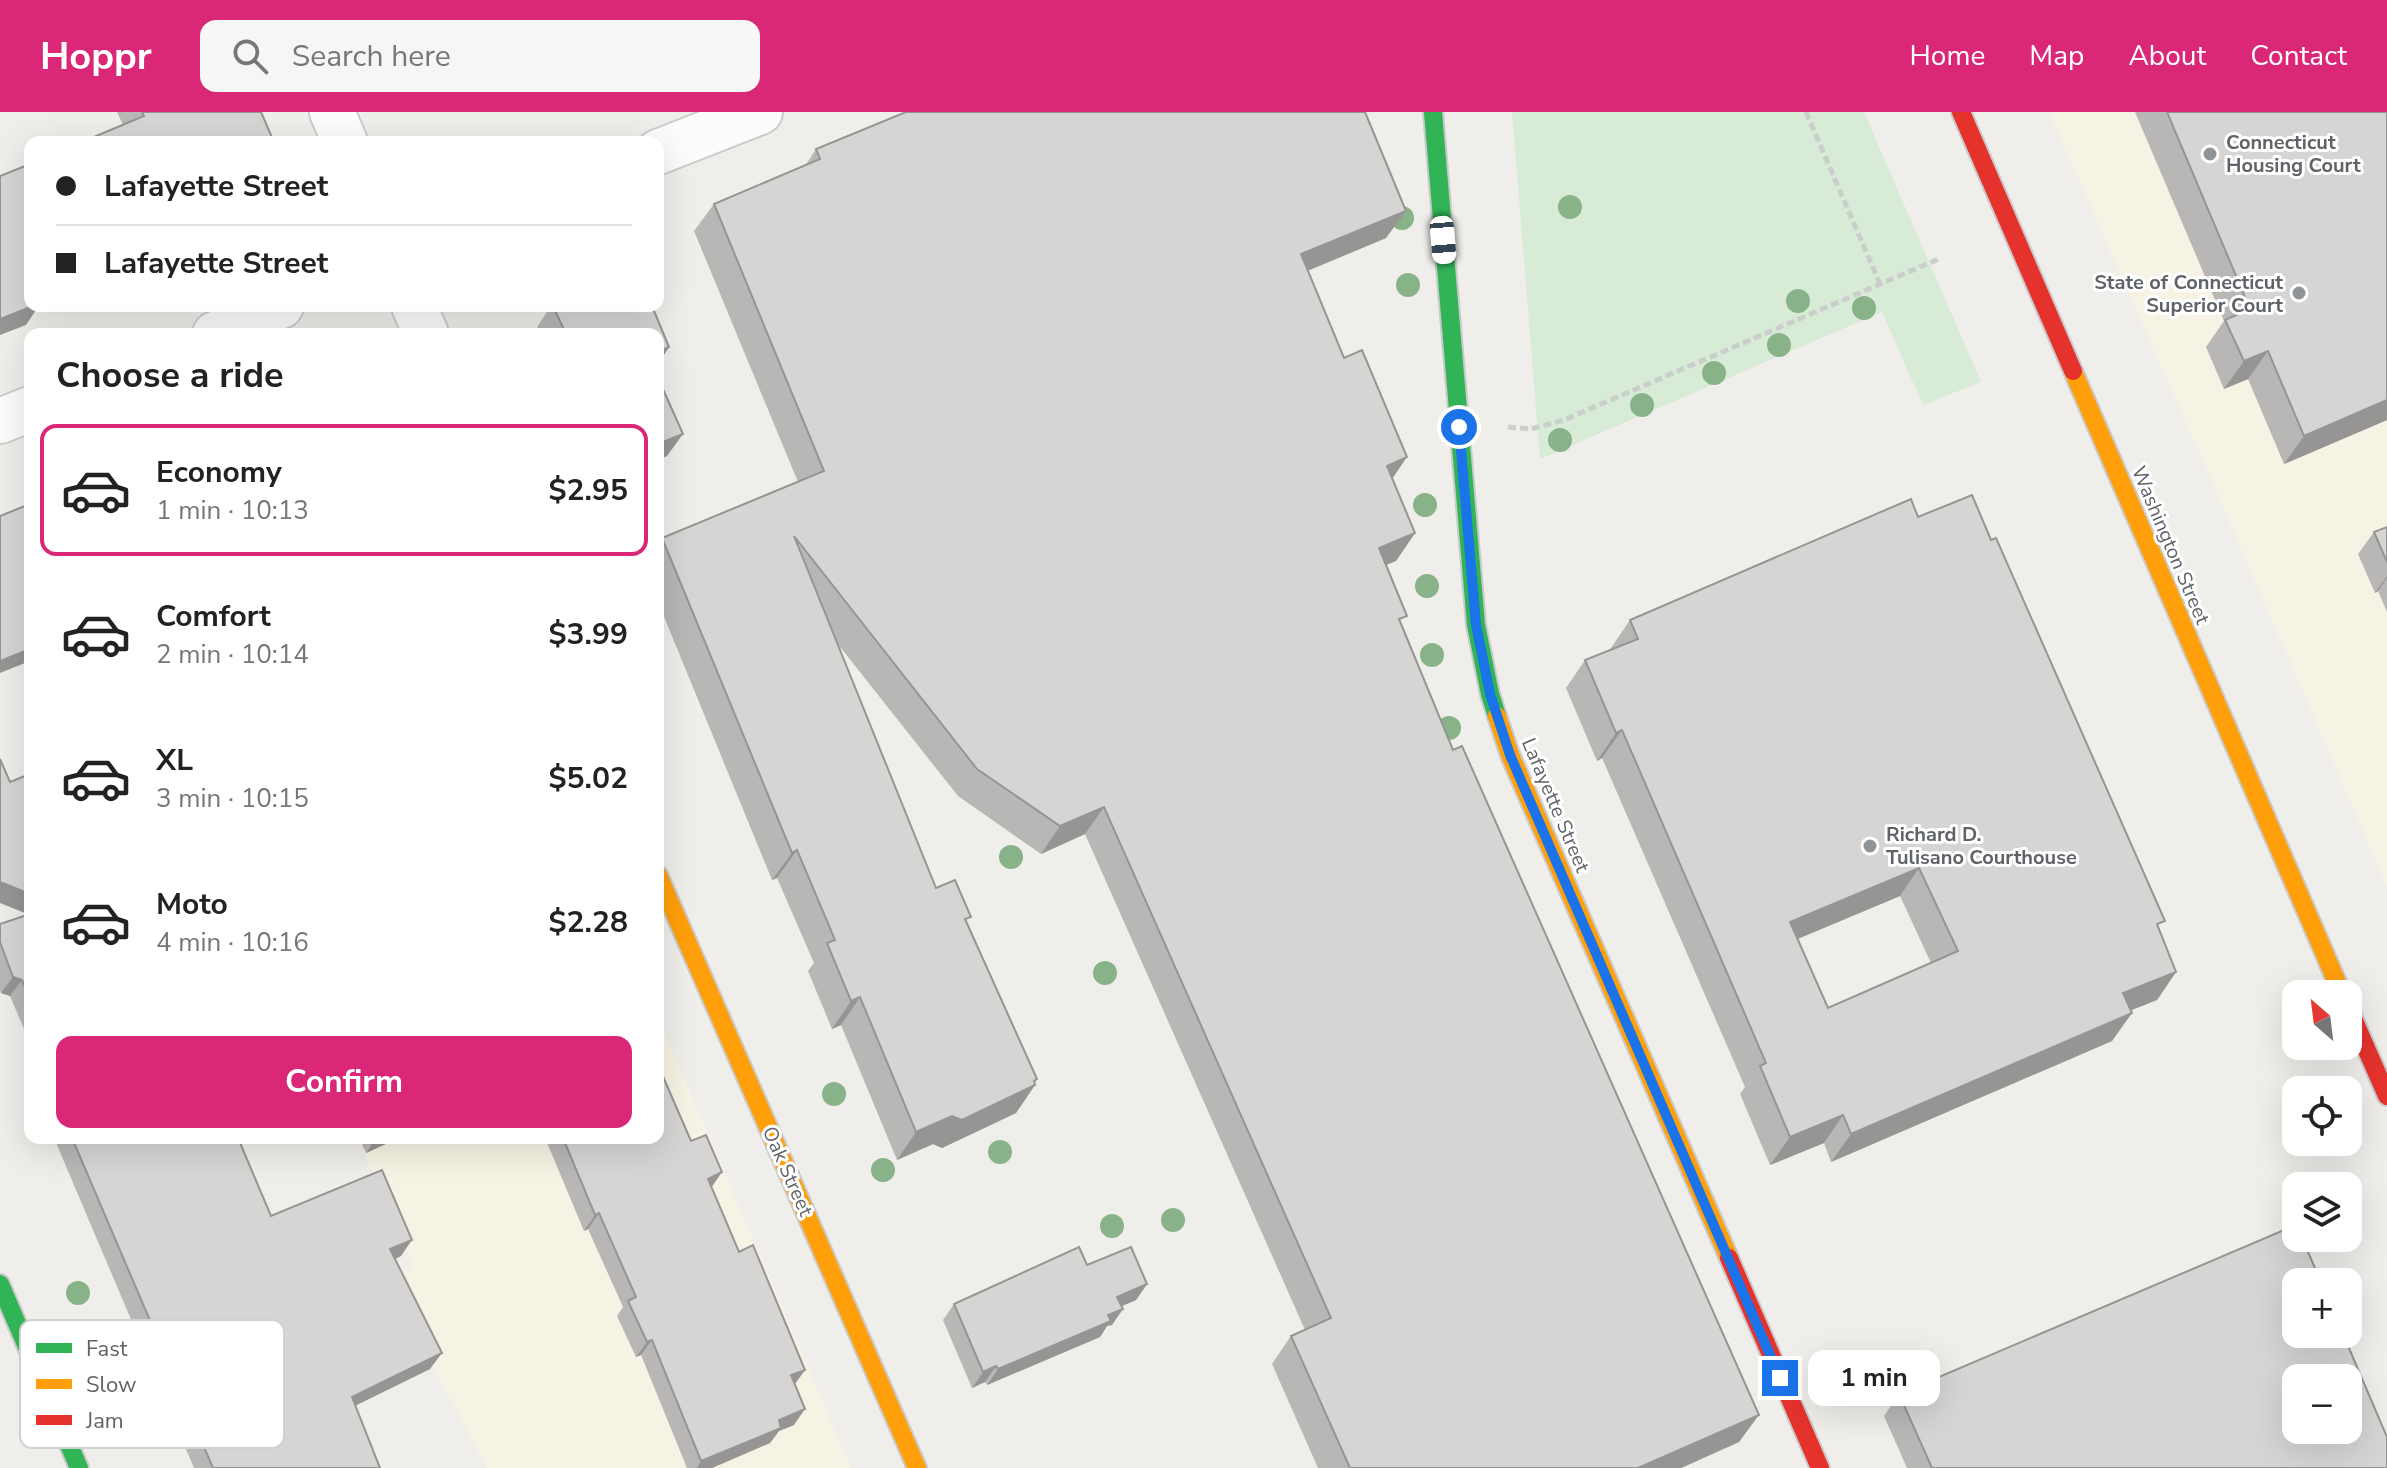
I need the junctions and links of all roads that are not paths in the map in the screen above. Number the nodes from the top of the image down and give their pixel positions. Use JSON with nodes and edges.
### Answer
{"nodes":[{"id":1,"x":332,"y":112,"type":"edge"},
{"id":2,"x":760,"y":112,"type":"edge"},
{"id":3,"x":1433,"y":112,"type":"edge"},
{"id":4,"x":1961,"y":112,"type":"edge"},
{"id":5,"x":342,"y":136,"type":"edge"},
{"id":6,"x":664,"y":150,"type":"edge"},
{"id":7,"x":267,"y":312,"type":"edge"},
{"id":8,"x":229,"y":328,"type":"edge"},
{"id":9,"x":24,"y":411,"type":"edge"},
{"id":10,"x":0,"y":421,"type":"edge"},
{"id":11,"x":664,"y":889,"type":"edge"},
{"id":12,"x":2336,"y":980,"type":"edge"},
{"id":13,"x":2362,"y":1039,"type":"edge"},
{"id":14,"x":2387,"y":1096,"type":"edge"},
{"id":15,"x":0,"y":1284,"type":"edge"},
{"id":16,"x":20,"y":1331,"type":"edge"},
{"id":17,"x":70,"y":1448,"type":"edge"},
{"id":18,"x":79,"y":1468,"type":"edge"},
{"id":19,"x":917,"y":1468,"type":"edge"},
{"id":20,"x":1820,"y":1468,"type":"edge"}],
"edges":[{"from":1,"to":5,"type":"street"},
{"from":2,"to":6,"type":"street"},
{"from":3,"to":20,"type":"street","name":"Lafayette Street"},
{"from":4,"to":12,"type":"street","name":"Washington Street"},
{"from":7,"to":8,"type":"street"},
{"from":9,"to":10,"type":"street"},
{"from":11,"to":19,"type":"street","name":"Oak Street"},
{"from":13,"to":14,"type":"street"},
{"from":15,"to":16,"type":"street"},
{"from":17,"to":18,"type":"street"}]}
